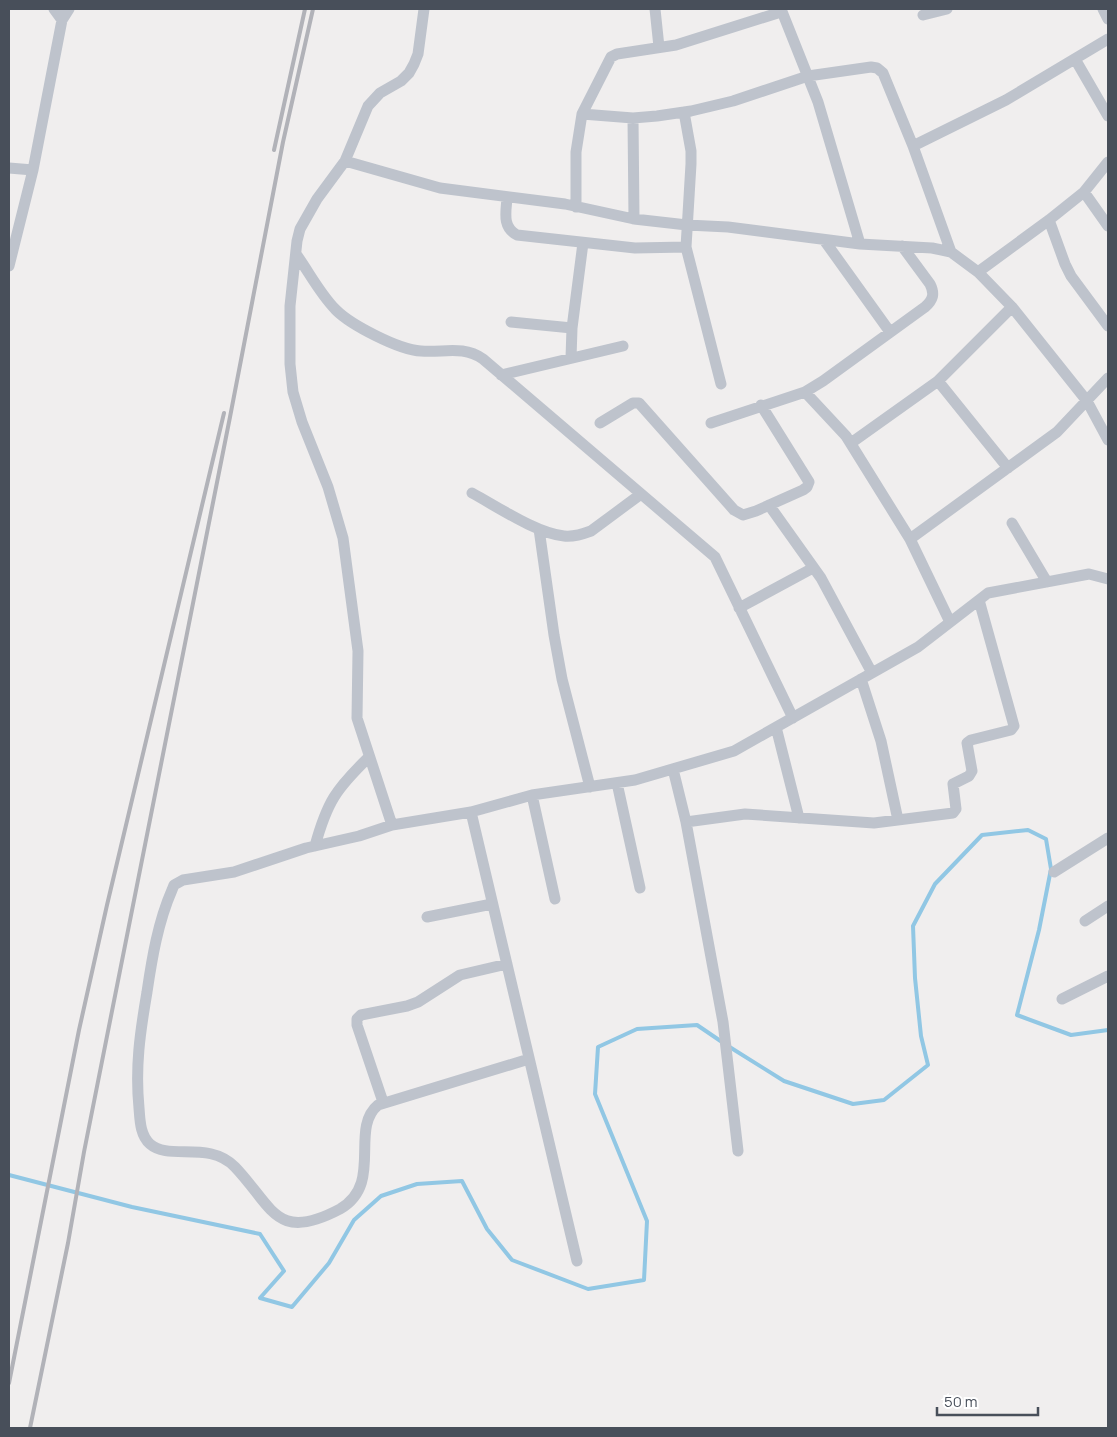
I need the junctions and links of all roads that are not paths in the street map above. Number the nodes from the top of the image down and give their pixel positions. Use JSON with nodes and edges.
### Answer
{"nodes":[{"id":1,"x":54,"y":9,"type":"edge"},
{"id":2,"x":69,"y":9,"type":"edge"},
{"id":3,"x":424,"y":9,"type":"edge"},
{"id":4,"x":655,"y":9,"type":"edge"},
{"id":5,"x":946,"y":9,"type":"edge"},
{"id":6,"x":1103,"y":9,"type":"edge"},
{"id":7,"x":781,"y":10,"type":"edge"},
{"id":8,"x":923,"y":15,"type":"dead end"},
{"id":9,"x":62,"y":20,"type":"junction"},
{"id":10,"x":1108,"y":20,"type":"edge"},
{"id":11,"x":1108,"y":40,"type":"edge"},
{"id":12,"x":659,"y":48,"type":"junction"},
{"id":13,"x":1075,"y":59,"type":"junction"},
{"id":14,"x":808,"y":76,"type":"junction"},
{"id":15,"x":684,"y":112,"type":"junction"},
{"id":16,"x":582,"y":114,"type":"junction"},
{"id":17,"x":1108,"y":116,"type":"edge"},
{"id":18,"x":633,"y":118,"type":"junction"},
{"id":19,"x":913,"y":146,"type":"junction"},
{"id":20,"x":345,"y":161,"type":"junction"},
{"id":21,"x":1108,"y":162,"type":"edge"},
{"id":22,"x":9,"y":168,"type":"edge"},
{"id":23,"x":33,"y":170,"type":"junction"},
{"id":24,"x":1084,"y":192,"type":"junction"},
{"id":25,"x":507,"y":198,"type":"junction"},
{"id":26,"x":576,"y":207,"type":"junction"},
{"id":27,"x":634,"y":219,"type":"junction"},
{"id":28,"x":1049,"y":220,"type":"junction"},
{"id":29,"x":687,"y":225,"type":"junction"},
{"id":30,"x":1108,"y":226,"type":"edge"},
{"id":31,"x":824,"y":240,"type":"junction"},
{"id":32,"x":583,"y":243,"type":"junction"},
{"id":33,"x":860,"y":244,"type":"junction"},
{"id":34,"x":902,"y":246,"type":"junction"},
{"id":35,"x":686,"y":247,"type":"junction"},
{"id":36,"x":951,"y":252,"type":"junction"},
{"id":37,"x":296,"y":254,"type":"junction"},
{"id":38,"x":9,"y":266,"type":"edge"},
{"id":39,"x":978,"y":272,"type":"junction"},
{"id":40,"x":1012,"y":307,"type":"junction"},
{"id":41,"x":511,"y":322,"type":"dead end"},
{"id":42,"x":1108,"y":326,"type":"edge"},
{"id":43,"x":572,"y":328,"type":"junction"},
{"id":44,"x":890,"y":332,"type":"junction"},
{"id":45,"x":623,"y":346,"type":"dead end"},
{"id":46,"x":572,"y":358,"type":"junction"},
{"id":47,"x":501,"y":375,"type":"junction"},
{"id":48,"x":1108,"y":378,"type":"edge"},
{"id":49,"x":938,"y":381,"type":"junction"},
{"id":50,"x":721,"y":384,"type":"dead end"},
{"id":51,"x":805,"y":392,"type":"junction"},
{"id":52,"x":1087,"y":401,"type":"junction"},
{"id":53,"x":762,"y":405,"type":"junction"},
{"id":54,"x":600,"y":422,"type":"dead end"},
{"id":55,"x":711,"y":423,"type":"dead end"},
{"id":56,"x":1108,"y":440,"type":"edge"},
{"id":57,"x":851,"y":443,"type":"junction"},
{"id":58,"x":1008,"y":468,"type":"junction"},
{"id":59,"x":472,"y":494,"type":"dead end"},
{"id":60,"x":642,"y":494,"type":"junction"},
{"id":61,"x":769,"y":505,"type":"junction"},
{"id":62,"x":1012,"y":523,"type":"dead end"},
{"id":63,"x":540,"y":529,"type":"junction"},
{"id":64,"x":910,"y":539,"type":"junction"},
{"id":65,"x":813,"y":568,"type":"junction"},
{"id":66,"x":1108,"y":579,"type":"edge"},
{"id":67,"x":1047,"y":582,"type":"junction"},
{"id":68,"x":979,"y":600,"type":"junction"},
{"id":69,"x":739,"y":608,"type":"junction"},
{"id":70,"x":950,"y":622,"type":"junction"},
{"id":71,"x":872,"y":673,"type":"junction"},
{"id":72,"x":861,"y":679,"type":"junction"},
{"id":73,"x":793,"y":718,"type":"junction"},
{"id":74,"x":776,"y":727,"type":"junction"},
{"id":75,"x":369,"y":757,"type":"junction"},
{"id":76,"x":672,"y":769,"type":"junction"},
{"id":77,"x":617,"y":783,"type":"junction"},
{"id":78,"x":590,"y":787,"type":"junction"},
{"id":79,"x":532,"y":795,"type":"junction"},
{"id":80,"x":471,"y":812,"type":"junction"},
{"id":81,"x":799,"y":818,"type":"junction"},
{"id":82,"x":898,"y":820,"type":"junction"},
{"id":83,"x":686,"y":822,"type":"junction"},
{"id":84,"x":392,"y":826,"type":"junction"},
{"id":85,"x":1108,"y":840,"type":"edge"},
{"id":86,"x":314,"y":846,"type":"junction"},
{"id":87,"x":1054,"y":872,"type":"dead end"},
{"id":88,"x":640,"y":888,"type":"dead end"},
{"id":89,"x":556,"y":899,"type":"dead end"},
{"id":90,"x":492,"y":904,"type":"junction"},
{"id":91,"x":1108,"y":906,"type":"edge"},
{"id":92,"x":427,"y":917,"type":"dead end"},
{"id":93,"x":1085,"y":921,"type":"dead end"},
{"id":94,"x":507,"y":964,"type":"junction"},
{"id":95,"x":1108,"y":976,"type":"edge"},
{"id":96,"x":1062,"y":999,"type":"dead end"},
{"id":97,"x":529,"y":1059,"type":"junction"},
{"id":98,"x":383,"y":1102,"type":"junction"},
{"id":99,"x":738,"y":1152,"type":"dead end"},
{"id":100,"x":578,"y":1261,"type":"dead end"}],
"edges":[{"from":1,"to":9,"type":"street"},
{"from":2,"to":9,"type":"street"},
{"from":3,"to":20,"type":"street"},
{"from":4,"to":12,"type":"street"},
{"from":5,"to":8,"type":"street"},
{"from":6,"to":10,"type":"street"},
{"from":7,"to":12,"type":"street"},
{"from":7,"to":14,"type":"street"},
{"from":9,"to":23,"type":"street"},
{"from":11,"to":13,"type":"street"},
{"from":12,"to":16,"type":"street"},
{"from":13,"to":17,"type":"street"},
{"from":13,"to":19,"type":"street"},
{"from":14,"to":15,"type":"street"},
{"from":14,"to":19,"type":"street"},
{"from":14,"to":33,"type":"street"},
{"from":15,"to":18,"type":"street"},
{"from":15,"to":29,"type":"street"},
{"from":16,"to":18,"type":"street"},
{"from":16,"to":26,"type":"street"},
{"from":18,"to":27,"type":"street"},
{"from":19,"to":36,"type":"street"},
{"from":20,"to":25,"type":"street"},
{"from":20,"to":37,"type":"street"},
{"from":21,"to":24,"type":"street"},
{"from":22,"to":23,"type":"street"},
{"from":23,"to":38,"type":"street"},
{"from":24,"to":28,"type":"street"},
{"from":24,"to":30,"type":"street"},
{"from":25,"to":26,"type":"street"},
{"from":25,"to":32,"type":"street"},
{"from":26,"to":27,"type":"street"},
{"from":27,"to":29,"type":"street"},
{"from":28,"to":39,"type":"street"},
{"from":28,"to":42,"type":"street"},
{"from":29,"to":31,"type":"street"},
{"from":29,"to":35,"type":"street"},
{"from":31,"to":33,"type":"street"},
{"from":31,"to":44,"type":"street"},
{"from":32,"to":35,"type":"street"},
{"from":32,"to":43,"type":"street"},
{"from":33,"to":34,"type":"street"},
{"from":34,"to":36,"type":"street"},
{"from":34,"to":44,"type":"street"},
{"from":35,"to":50,"type":"street"},
{"from":36,"to":39,"type":"street"},
{"from":37,"to":47,"type":"street"},
{"from":37,"to":75,"type":"street"},
{"from":39,"to":40,"type":"street"},
{"from":40,"to":49,"type":"street"},
{"from":40,"to":52,"type":"street"},
{"from":41,"to":43,"type":"street"},
{"from":43,"to":46,"type":"street"},
{"from":44,"to":51,"type":"street"},
{"from":45,"to":46,"type":"street"},
{"from":46,"to":47,"type":"street"},
{"from":47,"to":60,"type":"street"},
{"from":48,"to":52,"type":"street"},
{"from":49,"to":57,"type":"street"},
{"from":49,"to":58,"type":"street"},
{"from":51,"to":53,"type":"street"},
{"from":51,"to":57,"type":"street"},
{"from":52,"to":56,"type":"street"},
{"from":52,"to":58,"type":"street"},
{"from":53,"to":55,"type":"street"},
{"from":53,"to":61,"type":"street"},
{"from":54,"to":61,"type":"street"},
{"from":57,"to":64,"type":"street"},
{"from":58,"to":64,"type":"street"},
{"from":59,"to":63,"type":"street"},
{"from":60,"to":63,"type":"street"},
{"from":60,"to":69,"type":"street"},
{"from":61,"to":65,"type":"street"},
{"from":62,"to":67,"type":"street"},
{"from":63,"to":78,"type":"street"},
{"from":64,"to":70,"type":"street"},
{"from":65,"to":69,"type":"street"},
{"from":65,"to":71,"type":"street"},
{"from":66,"to":67,"type":"street"},
{"from":67,"to":68,"type":"street"},
{"from":68,"to":70,"type":"street"},
{"from":68,"to":82,"type":"street"},
{"from":69,"to":73,"type":"street"},
{"from":70,"to":71,"type":"street"},
{"from":71,"to":72,"type":"street"},
{"from":72,"to":73,"type":"street"},
{"from":72,"to":82,"type":"street"},
{"from":73,"to":74,"type":"street"},
{"from":74,"to":76,"type":"street"},
{"from":74,"to":81,"type":"street"},
{"from":75,"to":84,"type":"street"},
{"from":75,"to":86,"type":"street"},
{"from":76,"to":77,"type":"street"},
{"from":76,"to":83,"type":"street"},
{"from":77,"to":78,"type":"street"},
{"from":77,"to":88,"type":"street"},
{"from":78,"to":79,"type":"street"},
{"from":79,"to":80,"type":"street"},
{"from":79,"to":89,"type":"street"},
{"from":80,"to":84,"type":"street"},
{"from":80,"to":90,"type":"street"},
{"from":81,"to":82,"type":"street"},
{"from":81,"to":83,"type":"street"},
{"from":83,"to":99,"type":"street"},
{"from":84,"to":86,"type":"street"},
{"from":85,"to":87,"type":"street"},
{"from":86,"to":98,"type":"street"},
{"from":90,"to":92,"type":"street"},
{"from":90,"to":94,"type":"street"},
{"from":91,"to":93,"type":"street"},
{"from":94,"to":97,"type":"street"},
{"from":94,"to":98,"type":"street"},
{"from":95,"to":96,"type":"street"},
{"from":97,"to":98,"type":"street"},
{"from":97,"to":100,"type":"street"}]}
